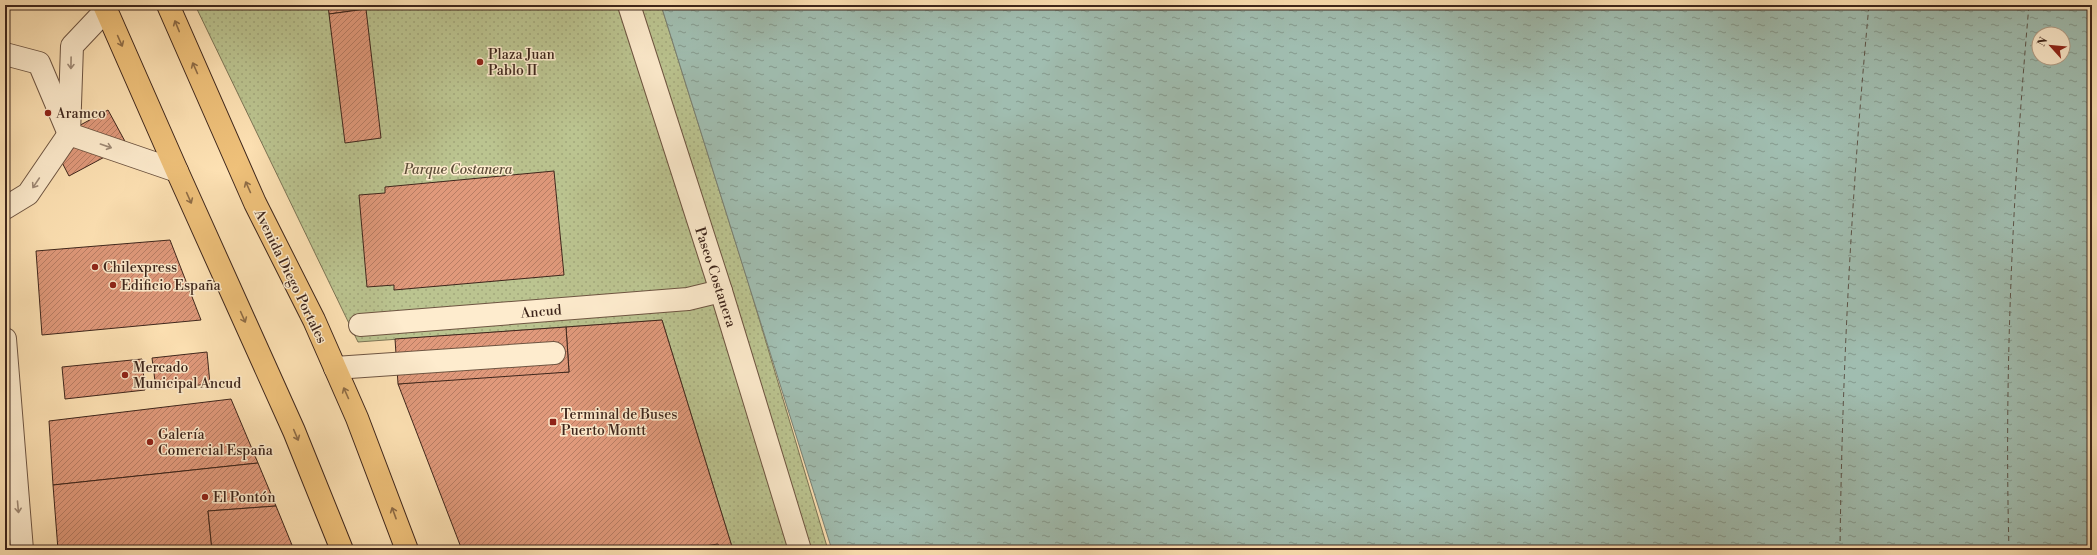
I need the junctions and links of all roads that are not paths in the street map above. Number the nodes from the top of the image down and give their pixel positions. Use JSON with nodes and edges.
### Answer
{"nodes":[{"id":1,"x":168,"y":5,"type":"edge"},
{"id":2,"x":629,"y":5,"type":"edge"},
{"id":3,"x":105,"y":7,"type":"edge"},
{"id":4,"x":5,"y":54,"type":"edge"},
{"id":5,"x":69,"y":134,"type":"junction"},
{"id":6,"x":177,"y":171,"type":"junction"},
{"id":7,"x":5,"y":208,"type":"edge"},
{"id":8,"x":721,"y":291,"type":"junction"},
{"id":9,"x":360,"y":325,"type":"dead end"},
{"id":10,"x":5,"y":339,"type":"edge"},
{"id":11,"x":554,"y":353,"type":"dead end"},
{"id":12,"x":335,"y":368,"type":"junction"},
{"id":13,"x":6,"y":370,"type":"edge"},
{"id":14,"x":22,"y":550,"type":"edge"},
{"id":15,"x":342,"y":550,"type":"edge"},
{"id":16,"x":407,"y":550,"type":"edge"},
{"id":17,"x":800,"y":550,"type":"edge"}],
"edges":[{"from":12,"to":1,"type":"highway","name":"Avenida Diego Portales","one_way":true},
{"from":2,"to":8,"type":"street","name":"Paseo Costanera"},
{"from":3,"to":5,"type":"street","one_way":true},
{"from":3,"to":6,"type":"highway","one_way":true},
{"from":4,"to":5,"type":"street"},
{"from":5,"to":6,"type":"street","one_way":true},
{"from":5,"to":7,"type":"street","one_way":true},
{"from":6,"to":15,"type":"highway","one_way":true},
{"from":8,"to":9,"type":"street","name":"Ancud"},
{"from":8,"to":17,"type":"street","name":"Paseo Costanera"},
{"from":10,"to":13,"type":"street"},
{"from":11,"to":12,"type":"street"},
{"from":16,"to":12,"type":"highway","name":"Avenida Diego Portales","one_way":true},
{"from":13,"to":14,"type":"street","one_way":true}]}
